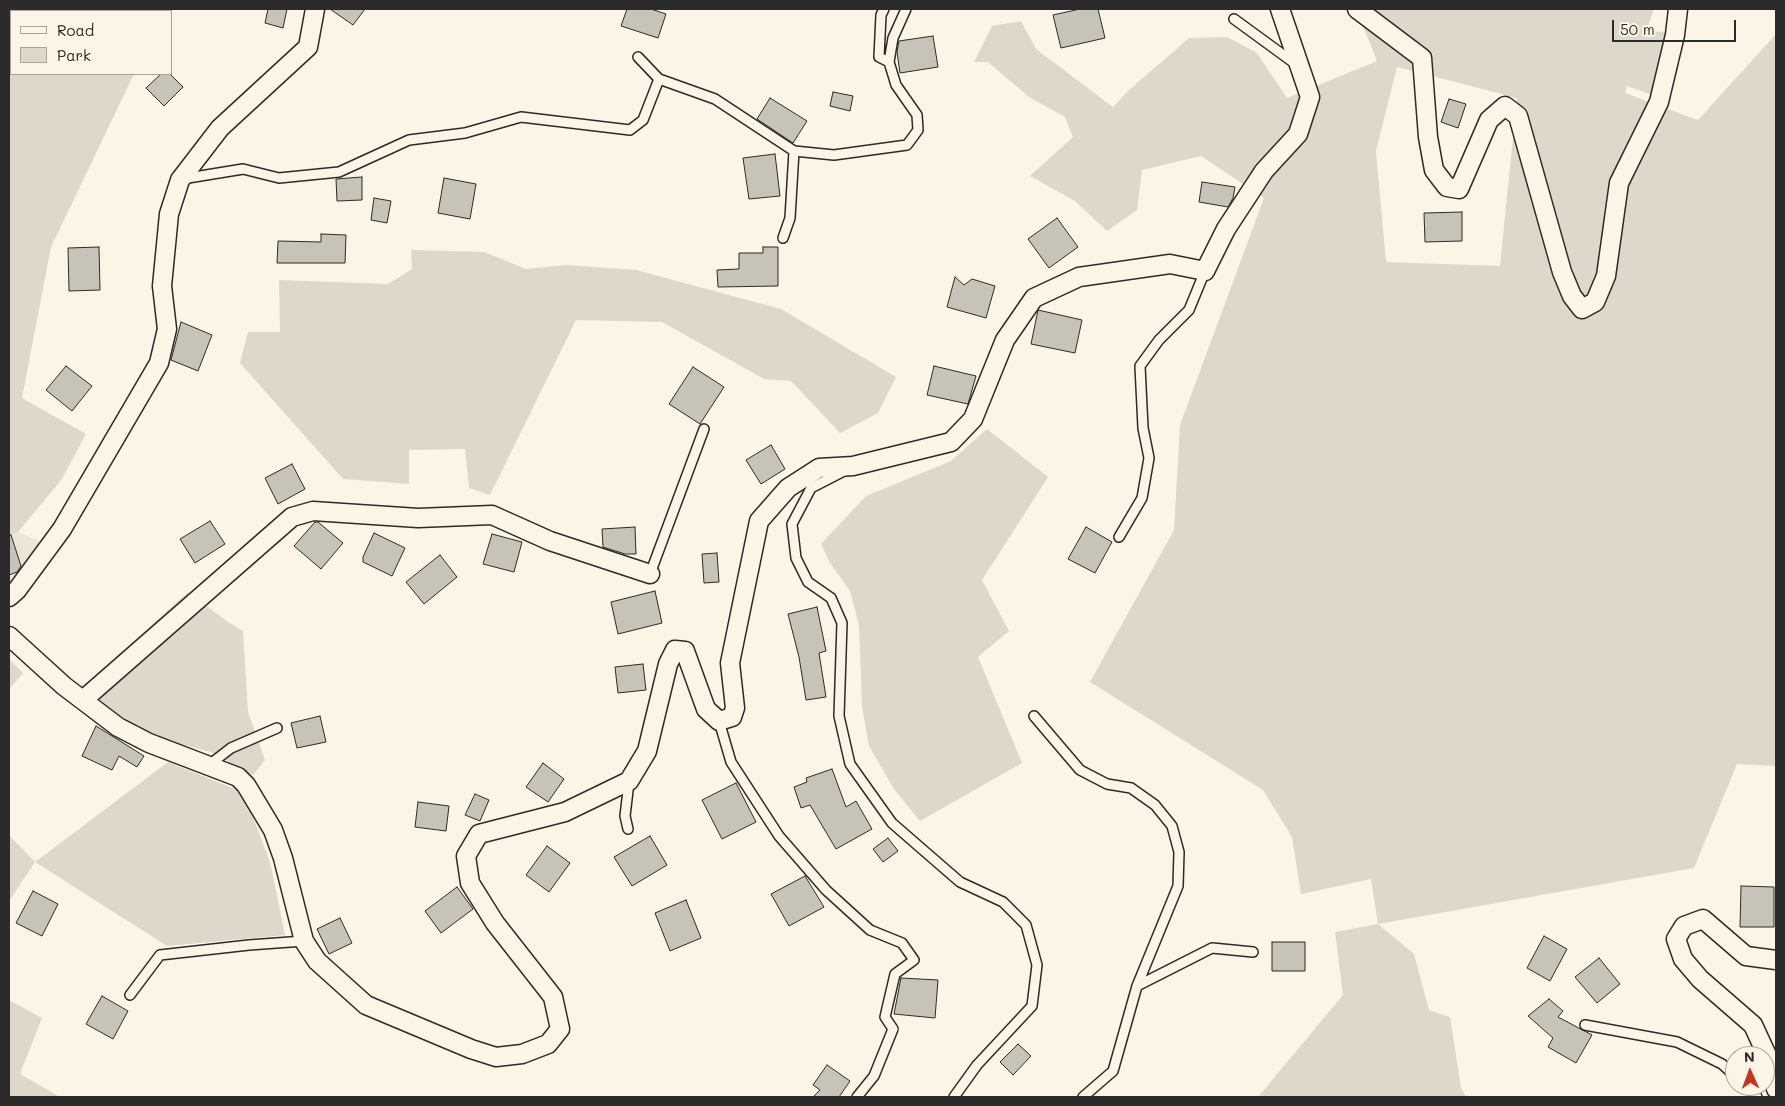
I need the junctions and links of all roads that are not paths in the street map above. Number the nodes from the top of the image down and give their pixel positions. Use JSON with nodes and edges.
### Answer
{"nodes":[{"id":1,"x":315,"y":9,"type":"edge"},
{"id":2,"x":884,"y":9,"type":"edge"},
{"id":3,"x":906,"y":9,"type":"edge"},
{"id":4,"x":1280,"y":9,"type":"edge"},
{"id":5,"x":1357,"y":9,"type":"edge"},
{"id":6,"x":1678,"y":9,"type":"edge"},
{"id":7,"x":1234,"y":19,"type":"dead end"},
{"id":8,"x":638,"y":57,"type":"dead end"},
{"id":9,"x":889,"y":62,"type":"junction"},
{"id":10,"x":1299,"y":67,"type":"junction"},
{"id":11,"x":659,"y":79,"type":"junction"},
{"id":12,"x":794,"y":152,"type":"junction"},
{"id":13,"x":180,"y":180,"type":"junction"},
{"id":14,"x":783,"y":238,"type":"dead end"},
{"id":15,"x":1205,"y":271,"type":"junction"},
{"id":16,"x":704,"y":429,"type":"dead end"},
{"id":17,"x":853,"y":466,"type":"junction"},
{"id":18,"x":1119,"y":537,"type":"dead end"},
{"id":19,"x":650,"y":574,"type":"joint"},
{"id":20,"x":9,"y":597,"type":"edge"},
{"id":21,"x":9,"y":636,"type":"edge"},
{"id":22,"x":83,"y":700,"type":"junction"},
{"id":23,"x":1034,"y":716,"type":"dead end"},
{"id":24,"x":719,"y":721,"type":"junction"},
{"id":25,"x":277,"y":728,"type":"dead end"},
{"id":26,"x":209,"y":766,"type":"junction"},
{"id":27,"x":629,"y":781,"type":"junction"},
{"id":28,"x":628,"y":829,"type":"dead end"},
{"id":29,"x":304,"y":941,"type":"junction"},
{"id":30,"x":1253,"y":952,"type":"dead end"},
{"id":31,"x":1776,"y":960,"type":"edge"},
{"id":32,"x":1137,"y":986,"type":"junction"},
{"id":33,"x":130,"y":995,"type":"dead end"},
{"id":34,"x":1585,"y":1026,"type":"dead end"},
{"id":35,"x":1725,"y":1067,"type":"edge"},
{"id":36,"x":1776,"y":1089,"type":"edge"},
{"id":37,"x":857,"y":1097,"type":"edge"},
{"id":38,"x":954,"y":1097,"type":"edge"},
{"id":39,"x":1083,"y":1097,"type":"edge"}],
"edges":[{"from":1,"to":13,"type":"street"},
{"from":2,"to":9,"type":"lane"},
{"from":3,"to":9,"type":"lane"},
{"from":4,"to":10,"type":"street"},
{"from":5,"to":6,"type":"street"},
{"from":7,"to":10,"type":"lane"},
{"from":8,"to":11,"type":"lane"},
{"from":9,"to":12,"type":"lane"},
{"from":10,"to":15,"type":"street"},
{"from":11,"to":12,"type":"lane"},
{"from":11,"to":13,"type":"lane"},
{"from":12,"to":14,"type":"lane"},
{"from":13,"to":20,"type":"street"},
{"from":15,"to":17,"type":"street"},
{"from":15,"to":18,"type":"lane"},
{"from":16,"to":19,"type":"lane"},
{"from":17,"to":24,"type":"street"},
{"from":17,"to":38,"type":"lane"},
{"from":19,"to":22,"type":"street"},
{"from":21,"to":22,"type":"street"},
{"from":22,"to":26,"type":"street"},
{"from":23,"to":32,"type":"lane"},
{"from":24,"to":27,"type":"street"},
{"from":24,"to":37,"type":"lane"},
{"from":25,"to":26,"type":"lane"},
{"from":26,"to":29,"type":"street"},
{"from":27,"to":28,"type":"lane"},
{"from":27,"to":29,"type":"street"},
{"from":29,"to":33,"type":"lane"},
{"from":30,"to":32,"type":"lane"},
{"from":31,"to":36,"type":"street"},
{"from":32,"to":39,"type":"lane"},
{"from":34,"to":35,"type":"lane"}]}
